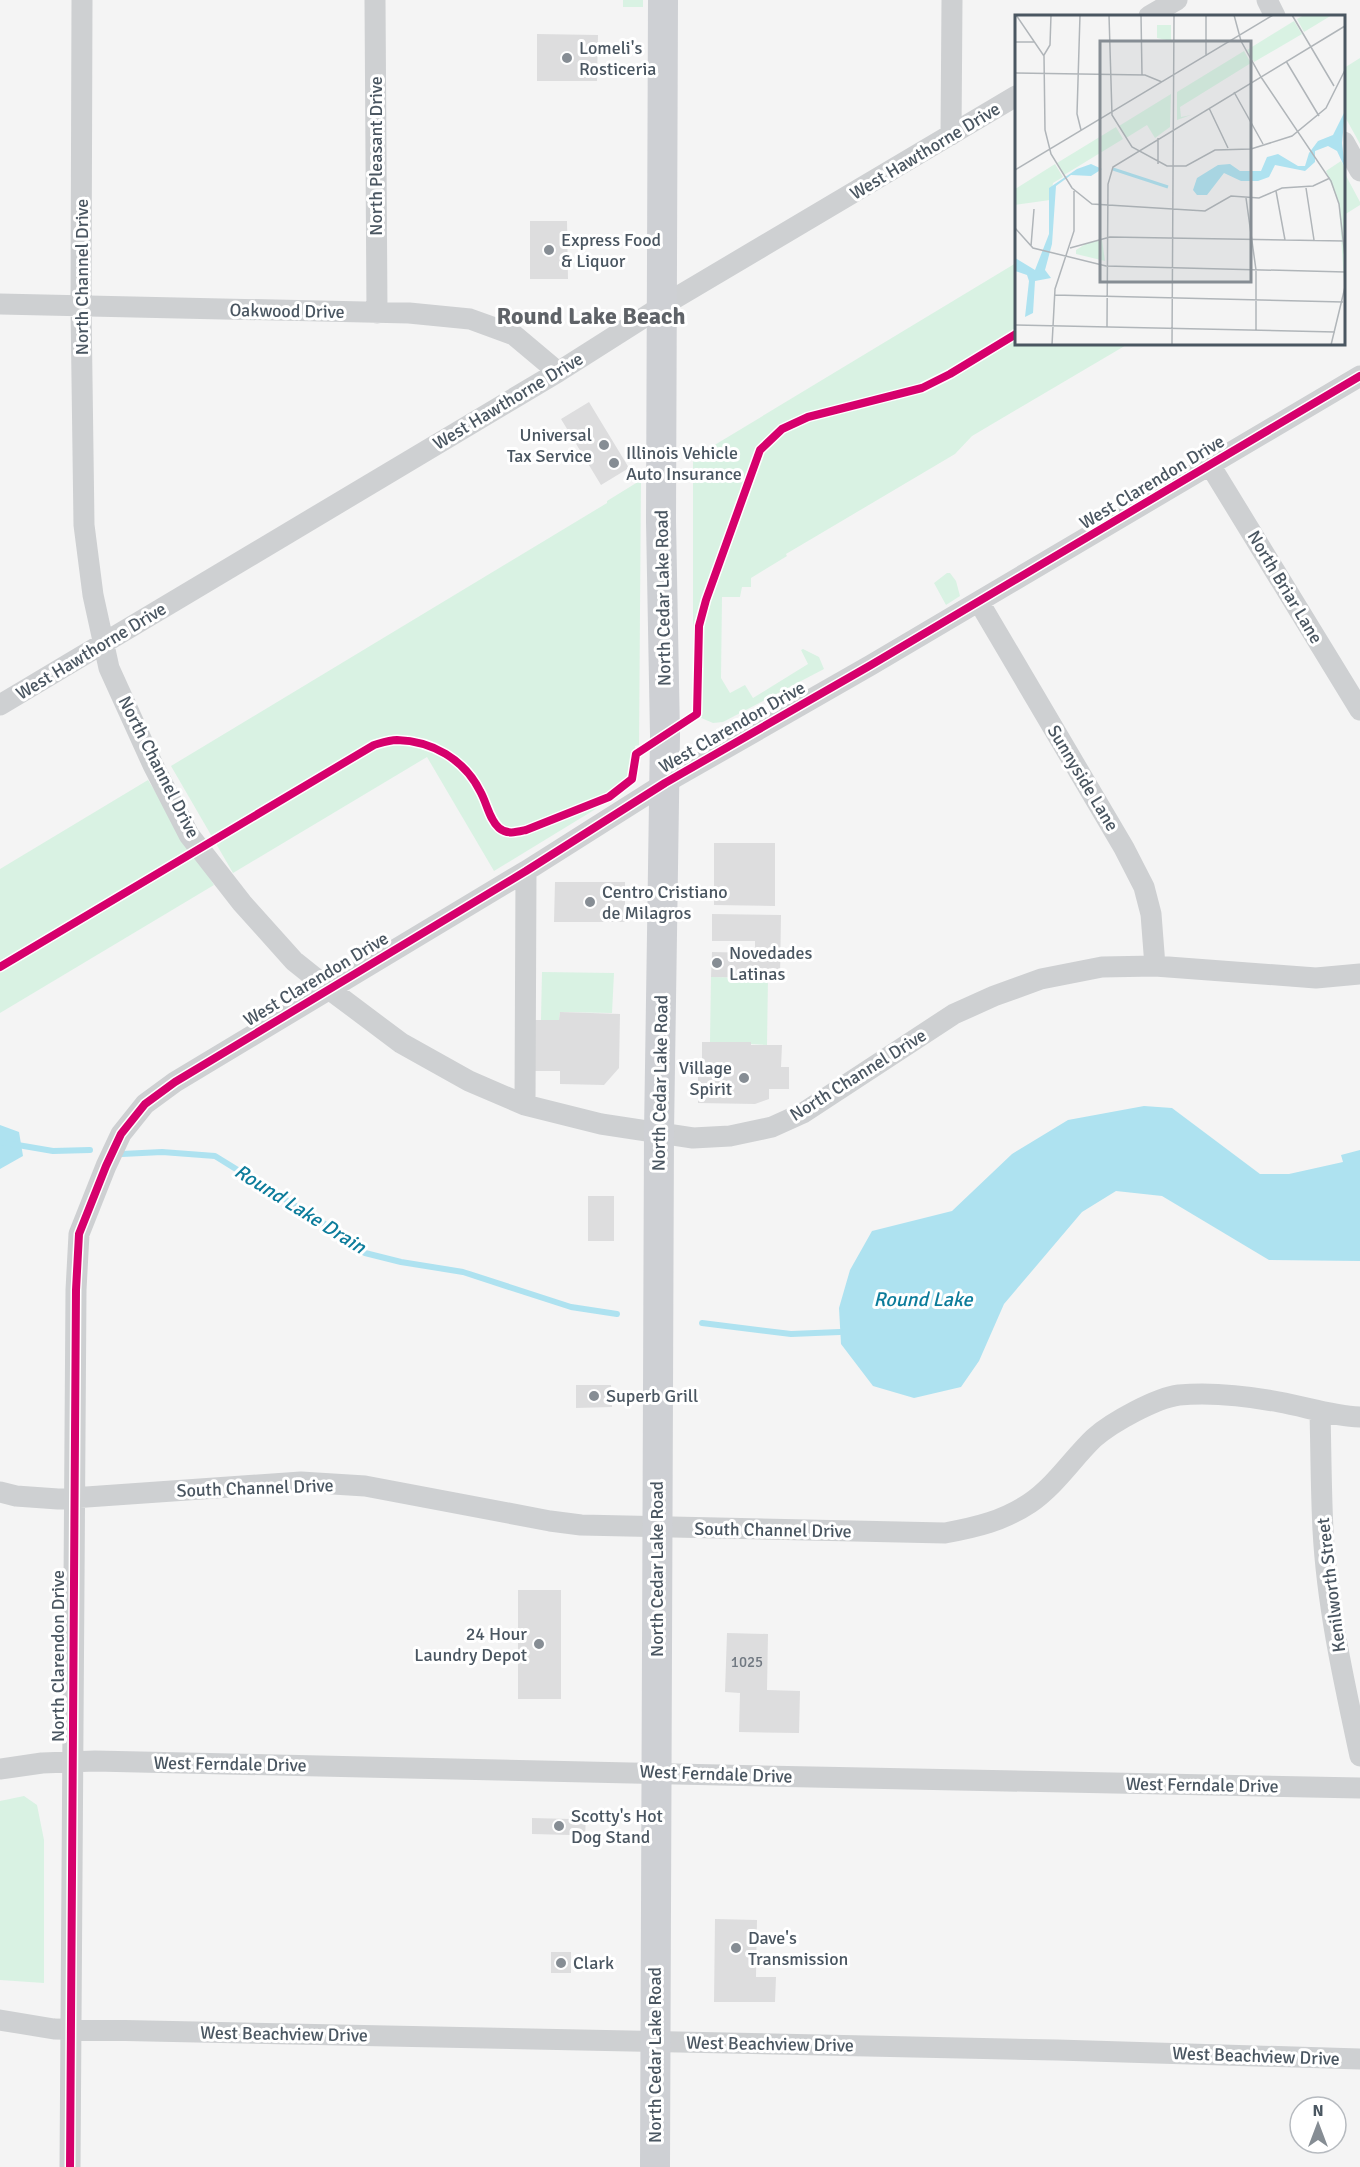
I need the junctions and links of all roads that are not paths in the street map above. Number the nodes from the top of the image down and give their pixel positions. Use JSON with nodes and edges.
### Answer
{"nodes":[{"id":1,"x":82,"y":0,"type":"edge"},
{"id":2,"x":375,"y":0,"type":"edge"},
{"id":3,"x":663,"y":0,"type":"edge"},
{"id":4,"x":952,"y":0,"type":"edge"},
{"id":5,"x":1177,"y":0,"type":"edge"},
{"id":6,"x":1267,"y":0,"type":"edge"},
{"id":7,"x":1151,"y":15,"type":"edge"},
{"id":8,"x":1274,"y":15,"type":"edge"},
{"id":9,"x":1015,"y":97,"type":"edge"},
{"id":10,"x":951,"y":135,"type":"junction"},
{"id":11,"x":1345,"y":144,"type":"edge"},
{"id":12,"x":1360,"y":171,"type":"edge"},
{"id":13,"x":0,"y":304,"type":"edge"},
{"id":14,"x":81,"y":306,"type":"junction"},
{"id":15,"x":662,"y":306,"type":"junction"},
{"id":16,"x":377,"y":313,"type":"junction"},
{"id":17,"x":558,"y":372,"type":"junction"},
{"id":18,"x":1360,"y":376,"type":"edge"},
{"id":19,"x":1210,"y":465,"type":"junction"},
{"id":20,"x":979,"y":602,"type":"junction"},
{"id":21,"x":104,"y":643,"type":"junction"},
{"id":22,"x":0,"y":705,"type":"edge"},
{"id":23,"x":1360,"y":710,"type":"edge"},
{"id":24,"x":665,"y":783,"type":"junction"},
{"id":25,"x":526,"y":871,"type":"junction"},
{"id":26,"x":1155,"y":966,"type":"junction"},
{"id":27,"x":1360,"y":974,"type":"edge"},
{"id":28,"x":329,"y":989,"type":"junction"},
{"id":29,"x":525,"y":1105,"type":"junction"},
{"id":30,"x":659,"y":1133,"type":"junction"},
{"id":31,"x":112,"y":1152,"type":"joint"},
{"id":32,"x":1320,"y":1412,"type":"junction"},
{"id":33,"x":1360,"y":1417,"type":"edge"},
{"id":34,"x":0,"y":1492,"type":"edge"},
{"id":35,"x":74,"y":1498,"type":"junction"},
{"id":36,"x":657,"y":1527,"type":"junction"},
{"id":37,"x":1360,"y":1756,"type":"edge"},
{"id":38,"x":72,"y":1762,"type":"junction"},
{"id":39,"x":0,"y":1768,"type":"edge"},
{"id":40,"x":656,"y":1772,"type":"junction"},
{"id":41,"x":1360,"y":1788,"type":"edge"},
{"id":42,"x":0,"y":2020,"type":"edge"},
{"id":43,"x":70,"y":2029,"type":"junction"},
{"id":44,"x":655,"y":2042,"type":"junction"},
{"id":45,"x":1360,"y":2059,"type":"edge"},
{"id":46,"x":70,"y":2167,"type":"edge"},
{"id":47,"x":655,"y":2167,"type":"edge"}],
"edges":[{"from":1,"to":14,"type":"street","name":"North Channel Drive"},
{"from":2,"to":16,"type":"street","name":"North Pleasant Drive"},
{"from":3,"to":15,"type":"main road","name":"North Cedar Lake Road"},
{"from":4,"to":10,"type":"street"},
{"from":5,"to":7,"type":"street"},
{"from":6,"to":8,"type":"street"},
{"from":9,"to":10,"type":"street","name":"West Hawthorne Drive"},
{"from":10,"to":15,"type":"street","name":"West Hawthorne Drive"},
{"from":11,"to":12,"type":"street"},
{"from":13,"to":14,"type":"street","name":"Oakwood Drive"},
{"from":14,"to":16,"type":"street","name":"Oakwood Drive"},
{"from":14,"to":21,"type":"street","name":"North Channel Drive"},
{"from":15,"to":17,"type":"street","name":"West Hawthorne Drive"},
{"from":15,"to":24,"type":"main road","name":"North Cedar Lake Road"},
{"from":16,"to":17,"type":"street","name":"Oakwood Drive"},
{"from":17,"to":21,"type":"street","name":"West Hawthorne Drive"},
{"from":18,"to":19,"type":"street","name":"West Clarendon Drive"},
{"from":19,"to":20,"type":"street","name":"West Clarendon Drive"},
{"from":19,"to":23,"type":"street","name":"North Briar Lane"},
{"from":20,"to":24,"type":"street","name":"West Clarendon Drive"},
{"from":20,"to":26,"type":"street","name":"Sunnyside Lane"},
{"from":21,"to":22,"type":"street","name":"West Hawthorne Drive"},
{"from":21,"to":28,"type":"street","name":"North Channel Drive"},
{"from":24,"to":25,"type":"street","name":"West Clarendon Drive"},
{"from":24,"to":30,"type":"main road","name":"North Cedar Lake Road"},
{"from":25,"to":28,"type":"street","name":"West Clarendon Drive"},
{"from":25,"to":29,"type":"street"},
{"from":26,"to":27,"type":"street","name":"North Channel Drive"},
{"from":26,"to":30,"type":"street","name":"North Channel Drive"},
{"from":28,"to":29,"type":"street","name":"North Channel Drive"},
{"from":28,"to":31,"type":"street","name":"West Clarendon Drive"},
{"from":29,"to":30,"type":"street","name":"North Channel Drive"},
{"from":30,"to":36,"type":"main road","name":"North Cedar Lake Road"},
{"from":31,"to":35,"type":"street","name":"North Clarendon Drive"},
{"from":32,"to":33,"type":"street","name":"South Channel Drive"},
{"from":32,"to":36,"type":"street","name":"South Channel Drive"},
{"from":32,"to":37,"type":"street","name":"Kenilworth Street"},
{"from":34,"to":35,"type":"street","name":"South Channel Drive"},
{"from":35,"to":36,"type":"street","name":"South Channel Drive"},
{"from":35,"to":38,"type":"street","name":"North Clarendon Drive"},
{"from":36,"to":40,"type":"main road","name":"North Cedar Lake Road"},
{"from":38,"to":39,"type":"street","name":"West Ferndale Drive"},
{"from":38,"to":40,"type":"street","name":"West Ferndale Drive"},
{"from":38,"to":43,"type":"street","name":"North Clarendon Drive"},
{"from":40,"to":41,"type":"street","name":"West Ferndale Drive"},
{"from":40,"to":44,"type":"main road","name":"North Cedar Lake Road"},
{"from":42,"to":43,"type":"street","name":"West Beachview Drive"},
{"from":43,"to":44,"type":"street","name":"West Beachview Drive"},
{"from":43,"to":46,"type":"street","name":"North Clarendon Drive"},
{"from":44,"to":45,"type":"street","name":"West Beachview Drive"},
{"from":44,"to":47,"type":"main road","name":"North Cedar Lake Road"}]}
